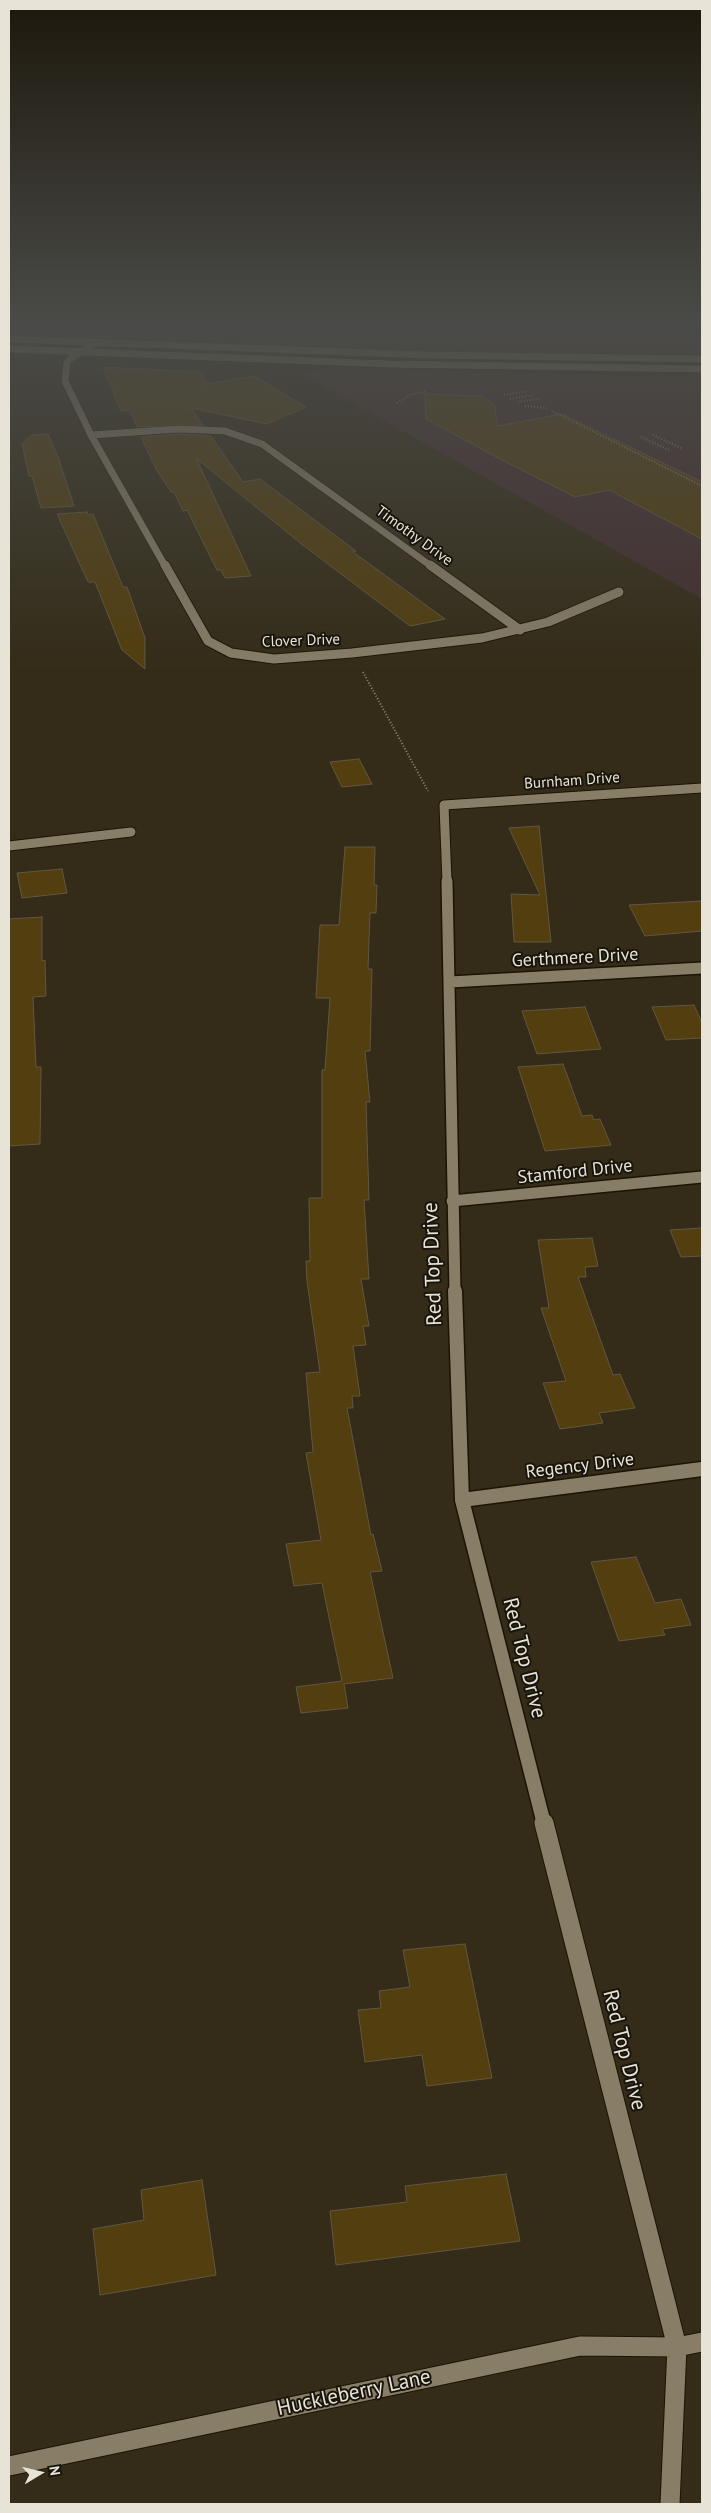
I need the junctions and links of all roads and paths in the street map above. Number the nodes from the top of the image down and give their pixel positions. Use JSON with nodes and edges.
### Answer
{"nodes":[{"id":1,"x":93,"y":439,"type":"edge"},
{"id":2,"x":249,"y":439,"type":"edge"},
{"id":3,"x":607,"y":439,"type":"edge"},
{"id":4,"x":646,"y":439,"type":"edge"},
{"id":5,"x":662,"y":439,"type":"edge"},
{"id":6,"x":680,"y":448,"type":"dead end"},
{"id":7,"x":669,"y":450,"type":"dead end"},
{"id":8,"x":702,"y":486,"type":"edge"},
{"id":9,"x":619,"y":592,"type":"dead end"},
{"id":10,"x":520,"y":630,"type":"junction"},
{"id":11,"x":352,"y":653,"type":"junction"},
{"id":12,"x":702,"y":788,"type":"edge"},
{"id":13,"x":444,"y":805,"type":"junction"},
{"id":14,"x":130,"y":832,"type":"dead end"},
{"id":15,"x":9,"y":846,"type":"edge"},
{"id":16,"x":702,"y":968,"type":"edge"},
{"id":17,"x":450,"y":982,"type":"junction"},
{"id":18,"x":702,"y":1177,"type":"edge"},
{"id":19,"x":452,"y":1201,"type":"junction"},
{"id":20,"x":702,"y":1469,"type":"edge"},
{"id":21,"x":462,"y":1500,"type":"junction"},
{"id":22,"x":702,"y":2342,"type":"edge"},
{"id":23,"x":677,"y":2346,"type":"junction"},
{"id":24,"x":9,"y":2466,"type":"edge"},
{"id":25,"x":670,"y":2504,"type":"edge"}],
"edges":[{"from":1,"to":11,"type":"street","name":"Clover Drive"},
{"from":2,"to":10,"type":"street","name":"Timothy Drive"},
{"from":3,"to":8,"type":"path"},
{"from":4,"to":7,"type":"path"},
{"from":5,"to":6,"type":"path"},
{"from":9,"to":10,"type":"street","name":"Clover Drive"},
{"from":10,"to":11,"type":"street","name":"Clover Drive"},
{"from":11,"to":13,"type":"path"},
{"from":12,"to":13,"type":"street","name":"Burnham Drive"},
{"from":13,"to":17,"type":"street","name":"Red Top Drive"},
{"from":14,"to":15,"type":"street"},
{"from":16,"to":17,"type":"street","name":"Gerthmere Drive"},
{"from":17,"to":19,"type":"street","name":"Red Top Drive"},
{"from":18,"to":19,"type":"street","name":"Stamford Drive"},
{"from":19,"to":21,"type":"street","name":"Red Top Drive"},
{"from":20,"to":21,"type":"street","name":"Regency Drive"},
{"from":21,"to":23,"type":"street","name":"Red Top Drive"},
{"from":22,"to":23,"type":"street","name":"Huckleberry Lane"},
{"from":23,"to":24,"type":"street","name":"Huckleberry Lane"},
{"from":23,"to":25,"type":"street","name":"Red Top Drive"}]}
